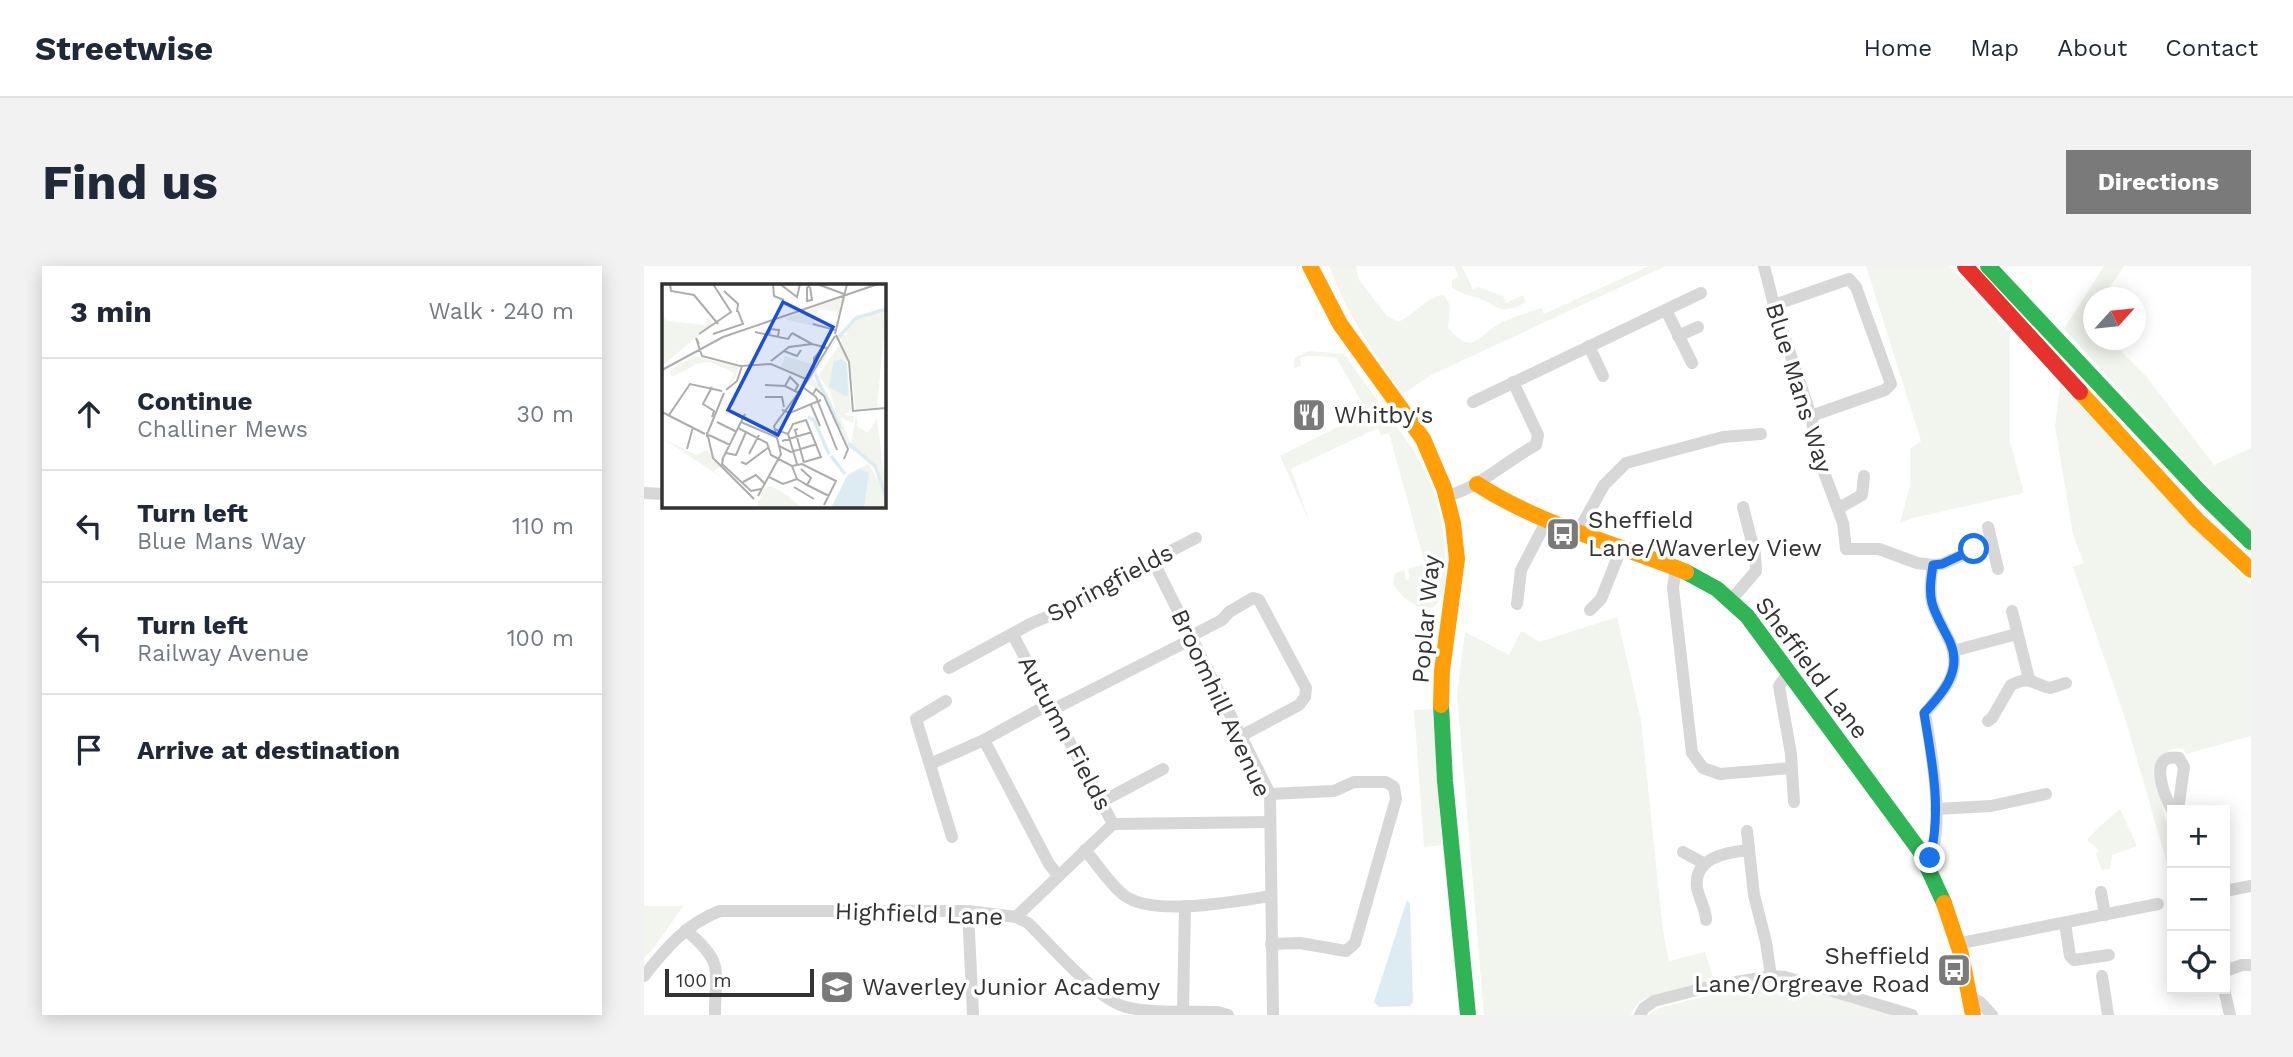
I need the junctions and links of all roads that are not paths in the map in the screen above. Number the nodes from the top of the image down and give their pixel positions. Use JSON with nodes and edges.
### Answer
{"nodes":[{"id":1,"x":1310,"y":266,"type":"edge"},
{"id":2,"x":1764,"y":266,"type":"edge"},
{"id":3,"x":1965,"y":266,"type":"edge"},
{"id":4,"x":1988,"y":266,"type":"edge"},
{"id":5,"x":1701,"y":293,"type":"dead end"},
{"id":6,"x":1774,"y":305,"type":"junction"},
{"id":7,"x":1666,"y":310,"type":"junction"},
{"id":8,"x":1698,"y":327,"type":"dead end"},
{"id":9,"x":1678,"y":337,"type":"junction"},
{"id":10,"x":1589,"y":346,"type":"junction"},
{"id":11,"x":1692,"y":363,"type":"dead end"},
{"id":12,"x":1603,"y":376,"type":"dead end"},
{"id":13,"x":1513,"y":383,"type":"junction"},
{"id":14,"x":1473,"y":402,"type":"dead end"},
{"id":15,"x":1811,"y":416,"type":"junction"},
{"id":16,"x":1761,"y":434,"type":"dead end"},
{"id":17,"x":1864,"y":476,"type":"dead end"},
{"id":18,"x":1478,"y":484,"type":"junction"},
{"id":19,"x":644,"y":493,"type":"edge"},
{"id":20,"x":662,"y":494,"type":"edge"},
{"id":21,"x":1447,"y":496,"type":"junction"},
{"id":22,"x":1743,"y":507,"type":"dead end"},
{"id":23,"x":1839,"y":509,"type":"junction"},
{"id":24,"x":1547,"y":520,"type":"junction"},
{"id":25,"x":1988,"y":527,"type":"dead end"},
{"id":26,"x":1578,"y":532,"type":"junction"},
{"id":27,"x":1196,"y":538,"type":"dead end"},
{"id":28,"x":2251,"y":542,"type":"edge"},
{"id":29,"x":1991,"y":543,"type":"junction"},
{"id":30,"x":1621,"y":549,"type":"junction"},
{"id":31,"x":1154,"y":563,"type":"junction"},
{"id":32,"x":1933,"y":565,"type":"junction"},
{"id":33,"x":1676,"y":566,"type":"junction"},
{"id":34,"x":1998,"y":569,"type":"dead end"},
{"id":35,"x":2251,"y":570,"type":"edge"},
{"id":36,"x":1731,"y":600,"type":"junction"},
{"id":37,"x":1517,"y":604,"type":"dead end"},
{"id":38,"x":1590,"y":610,"type":"dead end"},
{"id":39,"x":2012,"y":611,"type":"dead end"},
{"id":40,"x":1013,"y":635,"type":"junction"},
{"id":41,"x":2017,"y":635,"type":"junction"},
{"id":42,"x":1191,"y":638,"type":"junction"},
{"id":43,"x":1954,"y":651,"type":"junction"},
{"id":44,"x":949,"y":668,"type":"dead end"},
{"id":45,"x":1789,"y":671,"type":"junction"},
{"id":46,"x":2029,"y":679,"type":"junction"},
{"id":47,"x":2066,"y":683,"type":"dead end"},
{"id":48,"x":946,"y":701,"type":"dead end"},
{"id":49,"x":1050,"y":707,"type":"junction"},
{"id":50,"x":1988,"y":721,"type":"dead end"},
{"id":51,"x":1241,"y":736,"type":"junction"},
{"id":52,"x":984,"y":740,"type":"junction"},
{"id":53,"x":930,"y":764,"type":"junction"},
{"id":54,"x":1791,"y":768,"type":"junction"},
{"id":55,"x":1163,"y":769,"type":"dead end"},
{"id":56,"x":1270,"y":794,"type":"junction"},
{"id":57,"x":2046,"y":794,"type":"dead end"},
{"id":58,"x":1101,"y":802,"type":"junction"},
{"id":59,"x":1794,"y":802,"type":"dead end"},
{"id":60,"x":2170,"y":805,"type":"edge"},
{"id":61,"x":2179,"y":805,"type":"edge"},
{"id":62,"x":1936,"y":809,"type":"junction"},
{"id":63,"x":1270,"y":822,"type":"junction"},
{"id":64,"x":1113,"y":824,"type":"junction"},
{"id":65,"x":1747,"y":831,"type":"dead end"},
{"id":66,"x":952,"y":837,"type":"dead end"},
{"id":67,"x":1085,"y":850,"type":"junction"},
{"id":68,"x":1749,"y":850,"type":"junction"},
{"id":69,"x":1683,"y":852,"type":"dead end"},
{"id":70,"x":1926,"y":863,"type":"junction"},
{"id":71,"x":1705,"y":864,"type":"junction"},
{"id":72,"x":1058,"y":875,"type":"junction"},
{"id":73,"x":2251,"y":886,"type":"edge"},
{"id":74,"x":2230,"y":890,"type":"edge"},
{"id":75,"x":2101,"y":892,"type":"dead end"},
{"id":76,"x":1271,"y":896,"type":"junction"},
{"id":77,"x":2158,"y":904,"type":"dead end"},
{"id":78,"x":1185,"y":906,"type":"junction"},
{"id":79,"x":968,"y":911,"type":"junction"},
{"id":80,"x":2105,"y":915,"type":"junction"},
{"id":81,"x":1016,"y":917,"type":"junction"},
{"id":82,"x":1706,"y":920,"type":"dead end"},
{"id":83,"x":2065,"y":923,"type":"junction"},
{"id":84,"x":686,"y":930,"type":"junction"},
{"id":85,"x":1271,"y":944,"type":"junction"},
{"id":86,"x":1956,"y":944,"type":"junction"},
{"id":87,"x":2109,"y":955,"type":"dead end"},
{"id":88,"x":2251,"y":965,"type":"edge"},
{"id":89,"x":2230,"y":969,"type":"edge"},
{"id":90,"x":644,"y":976,"type":"edge"},
{"id":91,"x":1771,"y":976,"type":"junction"},
{"id":92,"x":2102,"y":976,"type":"dead end"},
{"id":93,"x":2225,"y":994,"type":"edge"},
{"id":94,"x":1971,"y":998,"type":"junction"},
{"id":95,"x":1114,"y":1002,"type":"junction"},
{"id":96,"x":1183,"y":1011,"type":"junction"},
{"id":97,"x":715,"y":1015,"type":"edge"},
{"id":98,"x":973,"y":1015,"type":"edge"},
{"id":99,"x":1107,"y":1015,"type":"edge"},
{"id":100,"x":1228,"y":1015,"type":"edge"},
{"id":101,"x":1273,"y":1015,"type":"edge"},
{"id":102,"x":1468,"y":1015,"type":"edge"},
{"id":103,"x":1640,"y":1015,"type":"edge"},
{"id":104,"x":1912,"y":1015,"type":"edge"},
{"id":105,"x":1973,"y":1015,"type":"edge"},
{"id":106,"x":1992,"y":1015,"type":"edge"},
{"id":107,"x":2108,"y":1015,"type":"edge"},
{"id":108,"x":2230,"y":1015,"type":"edge"}],
"edges":[{"from":1,"to":21,"type":"main road","name":"Poplar Way"},
{"from":2,"to":6,"type":"street","name":"Blue Mans Way"},
{"from":3,"to":35,"type":"main road"},
{"from":4,"to":28,"type":"main road"},
{"from":5,"to":7,"type":"street"},
{"from":6,"to":15,"type":"street","name":"Blue Mans Way"},
{"from":6,"to":15,"type":"street"},
{"from":7,"to":9,"type":"street"},
{"from":7,"to":10,"type":"street"},
{"from":8,"to":9,"type":"street"},
{"from":9,"to":11,"type":"street"},
{"from":10,"to":12,"type":"street"},
{"from":10,"to":13,"type":"street"},
{"from":13,"to":14,"type":"street"},
{"from":13,"to":18,"type":"street"},
{"from":15,"to":23,"type":"street","name":"Blue Mans Way"},
{"from":16,"to":26,"type":"street"},
{"from":17,"to":23,"type":"street","name":"Blue Mans Way"},
{"from":18,"to":21,"type":"street"},
{"from":18,"to":24,"type":"main road","name":"Sheffield Lane"},
{"from":19,"to":20,"type":"street"},
{"from":21,"to":102,"type":"main road","name":"Poplar Way"},
{"from":22,"to":36,"type":"street"},
{"from":23,"to":32,"type":"street","name":"Blue Mans Way"},
{"from":24,"to":26,"type":"main road","name":"Sheffield Lane"},
{"from":24,"to":37,"type":"street"},
{"from":25,"to":29,"type":"street"},
{"from":26,"to":30,"type":"main road","name":"Sheffield Lane"},
{"from":27,"to":31,"type":"street","name":"Springfields"},
{"from":29,"to":32,"type":"street"},
{"from":29,"to":34,"type":"street"},
{"from":30,"to":33,"type":"main road","name":"Sheffield Lane"},
{"from":30,"to":38,"type":"street"},
{"from":31,"to":40,"type":"street","name":"Springfields"},
{"from":31,"to":42,"type":"street","name":"Broomhill Avenue"},
{"from":32,"to":43,"type":"street"},
{"from":33,"to":36,"type":"main road","name":"Sheffield Lane"},
{"from":33,"to":54,"type":"street"},
{"from":36,"to":45,"type":"main road","name":"Sheffield Lane"},
{"from":39,"to":41,"type":"street"},
{"from":40,"to":44,"type":"street","name":"Springfields"},
{"from":40,"to":49,"type":"street","name":"Autumn Fields"},
{"from":41,"to":43,"type":"street"},
{"from":41,"to":46,"type":"street"},
{"from":42,"to":49,"type":"street"},
{"from":42,"to":51,"type":"street","name":"Broomhill Avenue"},
{"from":42,"to":51,"type":"street"},
{"from":43,"to":62,"type":"street"},
{"from":45,"to":54,"type":"street"},
{"from":45,"to":70,"type":"main road","name":"Sheffield Lane"},
{"from":46,"to":47,"type":"street"},
{"from":46,"to":50,"type":"street"},
{"from":48,"to":53,"type":"street"},
{"from":49,"to":52,"type":"street"},
{"from":49,"to":58,"type":"street","name":"Autumn Fields"},
{"from":51,"to":56,"type":"street","name":"Broomhill Avenue"},
{"from":52,"to":53,"type":"street"},
{"from":52,"to":72,"type":"street"},
{"from":53,"to":66,"type":"street"},
{"from":54,"to":59,"type":"street"},
{"from":55,"to":58,"type":"street"},
{"from":56,"to":63,"type":"street","name":"Broomhill Avenue"},
{"from":56,"to":85,"type":"street"},
{"from":57,"to":62,"type":"street"},
{"from":58,"to":64,"type":"street","name":"Autumn Fields"},
{"from":60,"to":61,"type":"street"},
{"from":62,"to":70,"type":"street"},
{"from":63,"to":64,"type":"street"},
{"from":63,"to":76,"type":"street","name":"Broomhill Avenue"},
{"from":64,"to":67,"type":"street","name":"Autumn Fields"},
{"from":65,"to":68,"type":"street"},
{"from":67,"to":72,"type":"street","name":"Autumn Fields"},
{"from":67,"to":78,"type":"street"},
{"from":68,"to":71,"type":"street"},
{"from":68,"to":91,"type":"street"},
{"from":69,"to":71,"type":"street"},
{"from":70,"to":86,"type":"main road","name":"Sheffield Lane"},
{"from":71,"to":82,"type":"street"},
{"from":72,"to":81,"type":"street","name":"Autumn Fields"},
{"from":73,"to":74,"type":"street"},
{"from":75,"to":80,"type":"street"},
{"from":76,"to":78,"type":"street"},
{"from":76,"to":85,"type":"street","name":"Broomhill Avenue"},
{"from":77,"to":80,"type":"street"},
{"from":78,"to":96,"type":"street"},
{"from":79,"to":81,"type":"street","name":"Highfield Lane"},
{"from":79,"to":84,"type":"street","name":"Highfield Lane"},
{"from":79,"to":98,"type":"street"},
{"from":80,"to":83,"type":"street"},
{"from":81,"to":95,"type":"street","name":"Highfield Lane"},
{"from":83,"to":86,"type":"street"},
{"from":83,"to":87,"type":"street"},
{"from":84,"to":90,"type":"street","name":"Highfield Lane"},
{"from":84,"to":97,"type":"street"},
{"from":85,"to":101,"type":"street","name":"Broomhill Avenue"},
{"from":86,"to":94,"type":"main road","name":"Sheffield Lane"},
{"from":88,"to":89,"type":"street"},
{"from":91,"to":103,"type":"street"},
{"from":91,"to":104,"type":"street"},
{"from":92,"to":107,"type":"street"},
{"from":93,"to":108,"type":"street"},
{"from":94,"to":105,"type":"main road","name":"Sheffield Lane"},
{"from":94,"to":106,"type":"street"},
{"from":95,"to":96,"type":"street","name":"Highfield Lane"},
{"from":95,"to":99,"type":"street"},
{"from":96,"to":100,"type":"street","name":"Highfield Lane"}]}
